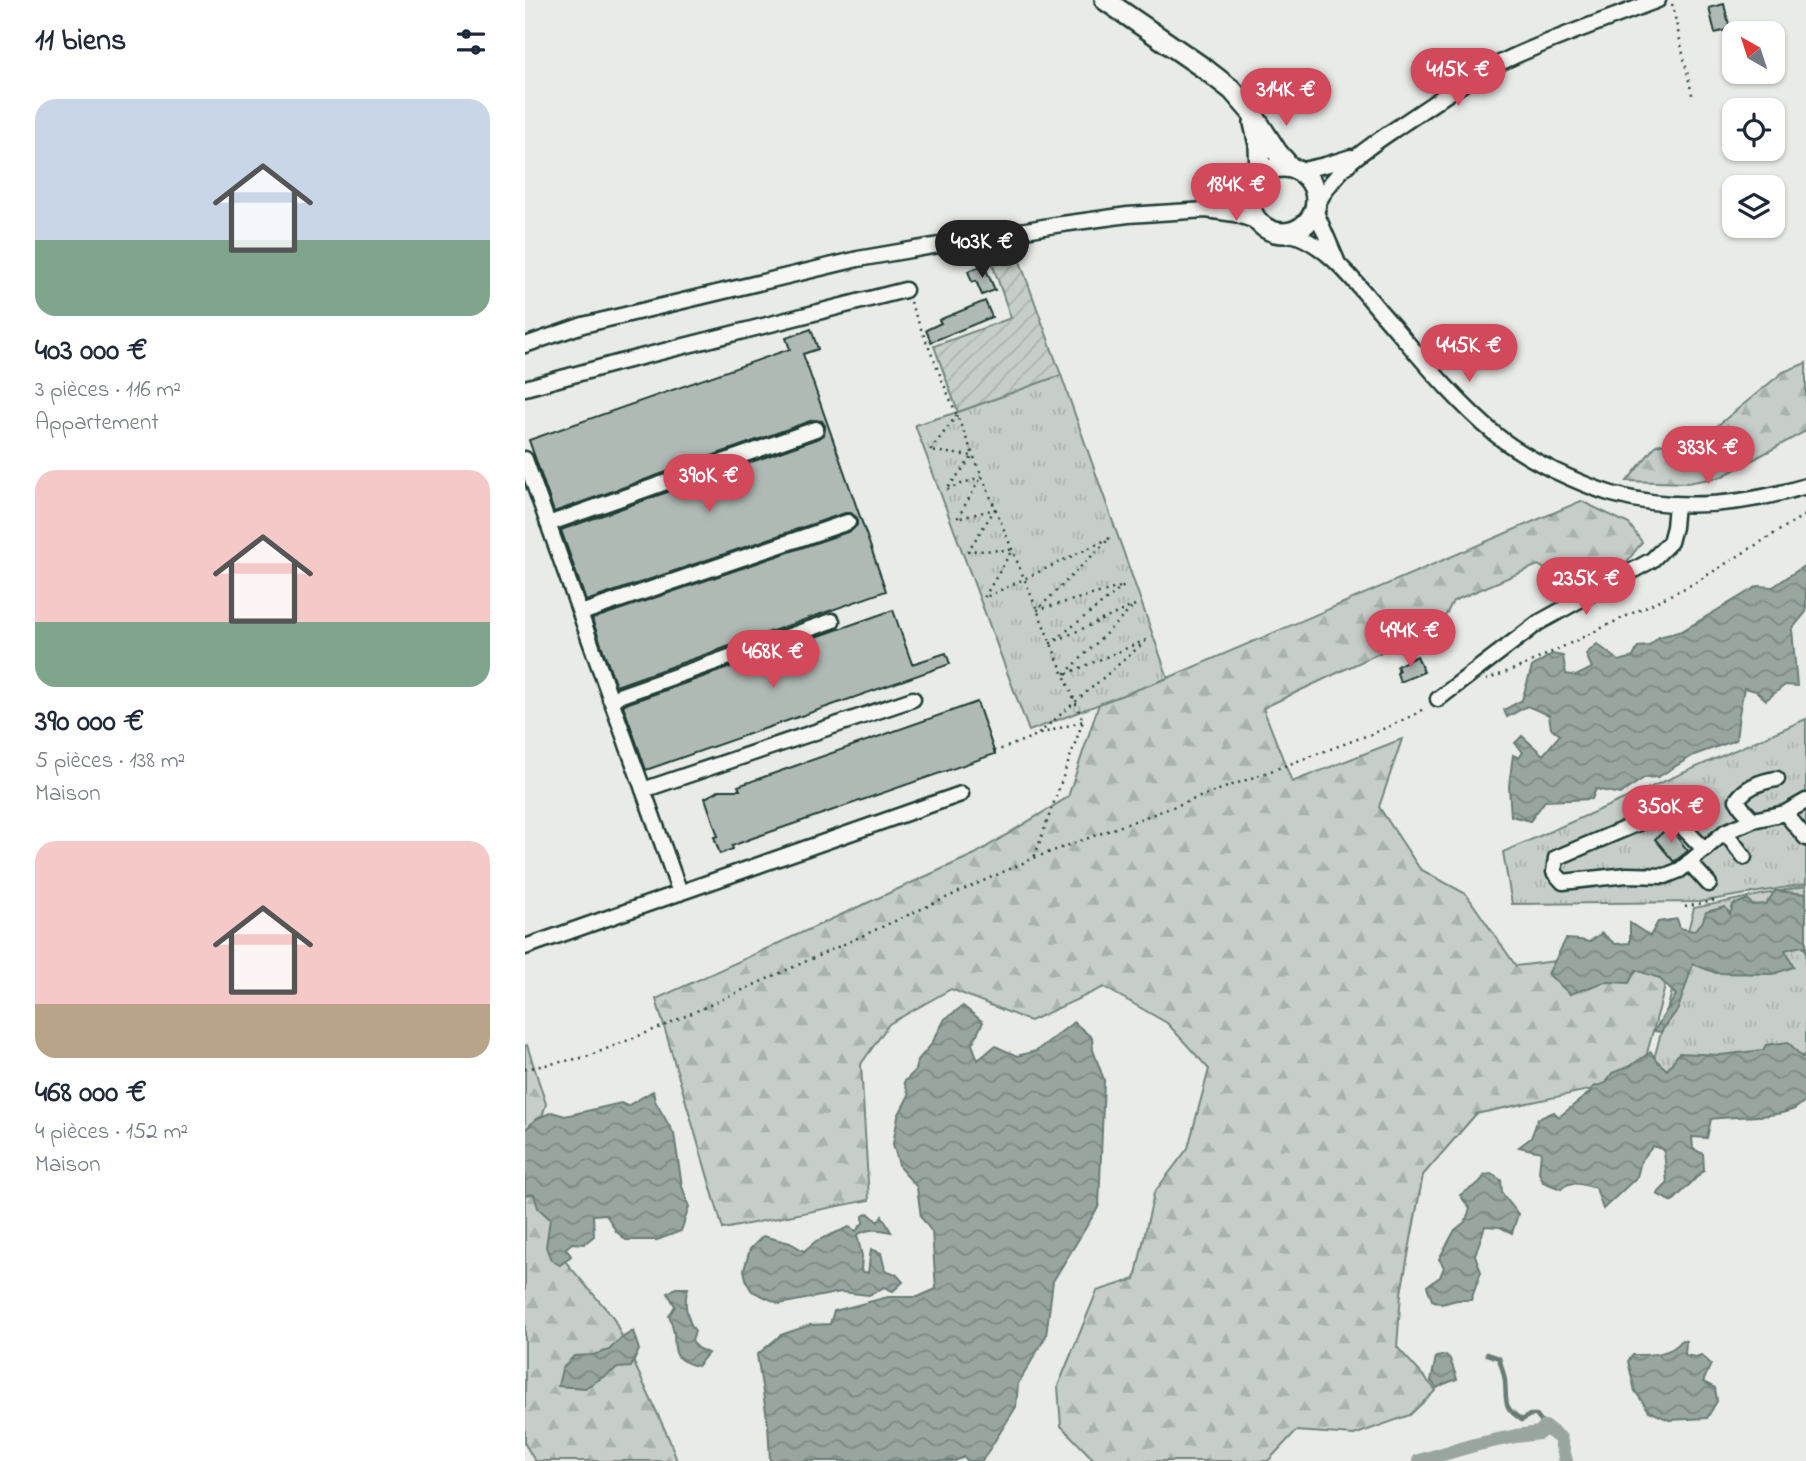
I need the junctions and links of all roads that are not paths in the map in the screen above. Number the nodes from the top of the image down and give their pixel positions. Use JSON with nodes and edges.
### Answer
{"nodes":[{"id":1,"x":1105,"y":0,"type":"edge"},
{"id":2,"x":1658,"y":0,"type":"edge"},
{"id":3,"x":1252,"y":113,"type":"junction"},
{"id":4,"x":1356,"y":155,"type":"junction"},
{"id":5,"x":1294,"y":169,"type":"junction"},
{"id":6,"x":1257,"y":182,"type":"junction"},
{"id":7,"x":1315,"y":208,"type":"junction"},
{"id":8,"x":1206,"y":210,"type":"junction"},
{"id":9,"x":1259,"y":222,"type":"junction"},
{"id":10,"x":1287,"y":233,"type":"junction"},
{"id":11,"x":1338,"y":262,"type":"junction"},
{"id":12,"x":905,"y":290,"type":"road end"},
{"id":13,"x":525,"y":345,"type":"edge"},
{"id":14,"x":525,"y":388,"type":"edge"},
{"id":15,"x":816,"y":429,"type":"dead end"},
{"id":16,"x":525,"y":459,"type":"edge"},
{"id":17,"x":1806,"y":486,"type":"edge"},
{"id":18,"x":1675,"y":503,"type":"junction"},
{"id":19,"x":848,"y":522,"type":"dead end"},
{"id":20,"x":548,"y":524,"type":"junction"},
{"id":21,"x":581,"y":613,"type":"junction"},
{"id":22,"x":832,"y":621,"type":"dead end"},
{"id":23,"x":610,"y":699,"type":"junction"},
{"id":24,"x":913,"y":699,"type":"dead end"},
{"id":25,"x":1438,"y":699,"type":"road end"},
{"id":26,"x":1777,"y":779,"type":"dead end"},
{"id":27,"x":643,"y":790,"type":"junction"},
{"id":28,"x":961,"y":794,"type":"dead end"},
{"id":29,"x":1806,"y":801,"type":"edge"},
{"id":30,"x":1785,"y":813,"type":"junction"},
{"id":31,"x":1753,"y":820,"type":"junction"},
{"id":32,"x":1725,"y":832,"type":"junction"},
{"id":33,"x":1806,"y":838,"type":"edge"},
{"id":34,"x":1705,"y":850,"type":"junction"},
{"id":35,"x":1744,"y":856,"type":"dead end"},
{"id":36,"x":1689,"y":862,"type":"junction"},
{"id":37,"x":1709,"y":884,"type":"road end"},
{"id":38,"x":680,"y":894,"type":"junction"},
{"id":39,"x":525,"y":947,"type":"edge"}],
"edges":[{"from":1,"to":3,"type":"main road"},
{"from":2,"to":4,"type":"street"},
{"from":3,"to":5,"type":"main road"},
{"from":3,"to":6,"type":"main road"},
{"from":4,"to":5,"type":"street"},
{"from":4,"to":7,"type":"street"},
{"from":5,"to":6,"type":"main road"},
{"from":5,"to":7,"type":"main road"},
{"from":6,"to":8,"type":"street"},
{"from":6,"to":9,"type":"main road"},
{"from":7,"to":10,"type":"main road"},
{"from":7,"to":11,"type":"street"},
{"from":8,"to":9,"type":"street"},
{"from":8,"to":13,"type":"street"},
{"from":9,"to":10,"type":"main road"},
{"from":10,"to":11,"type":"street"},
{"from":11,"to":18,"type":"street"},
{"from":12,"to":14,"type":"street"},
{"from":15,"to":20,"type":"street"},
{"from":16,"to":20,"type":"street"},
{"from":17,"to":18,"type":"street"},
{"from":18,"to":25,"type":"street"},
{"from":19,"to":21,"type":"street"},
{"from":20,"to":21,"type":"street"},
{"from":21,"to":23,"type":"street"},
{"from":22,"to":23,"type":"street"},
{"from":23,"to":27,"type":"street"},
{"from":24,"to":27,"type":"street"},
{"from":26,"to":31,"type":"street"},
{"from":27,"to":38,"type":"street"},
{"from":28,"to":38,"type":"street"},
{"from":29,"to":30,"type":"street"},
{"from":30,"to":31,"type":"street"},
{"from":30,"to":33,"type":"street"},
{"from":31,"to":32,"type":"street"},
{"from":32,"to":34,"type":"street"},
{"from":32,"to":35,"type":"street"},
{"from":34,"to":36,"type":"street"},
{"from":34,"to":36,"type":"street"},
{"from":36,"to":37,"type":"street"},
{"from":38,"to":39,"type":"street"}]}
